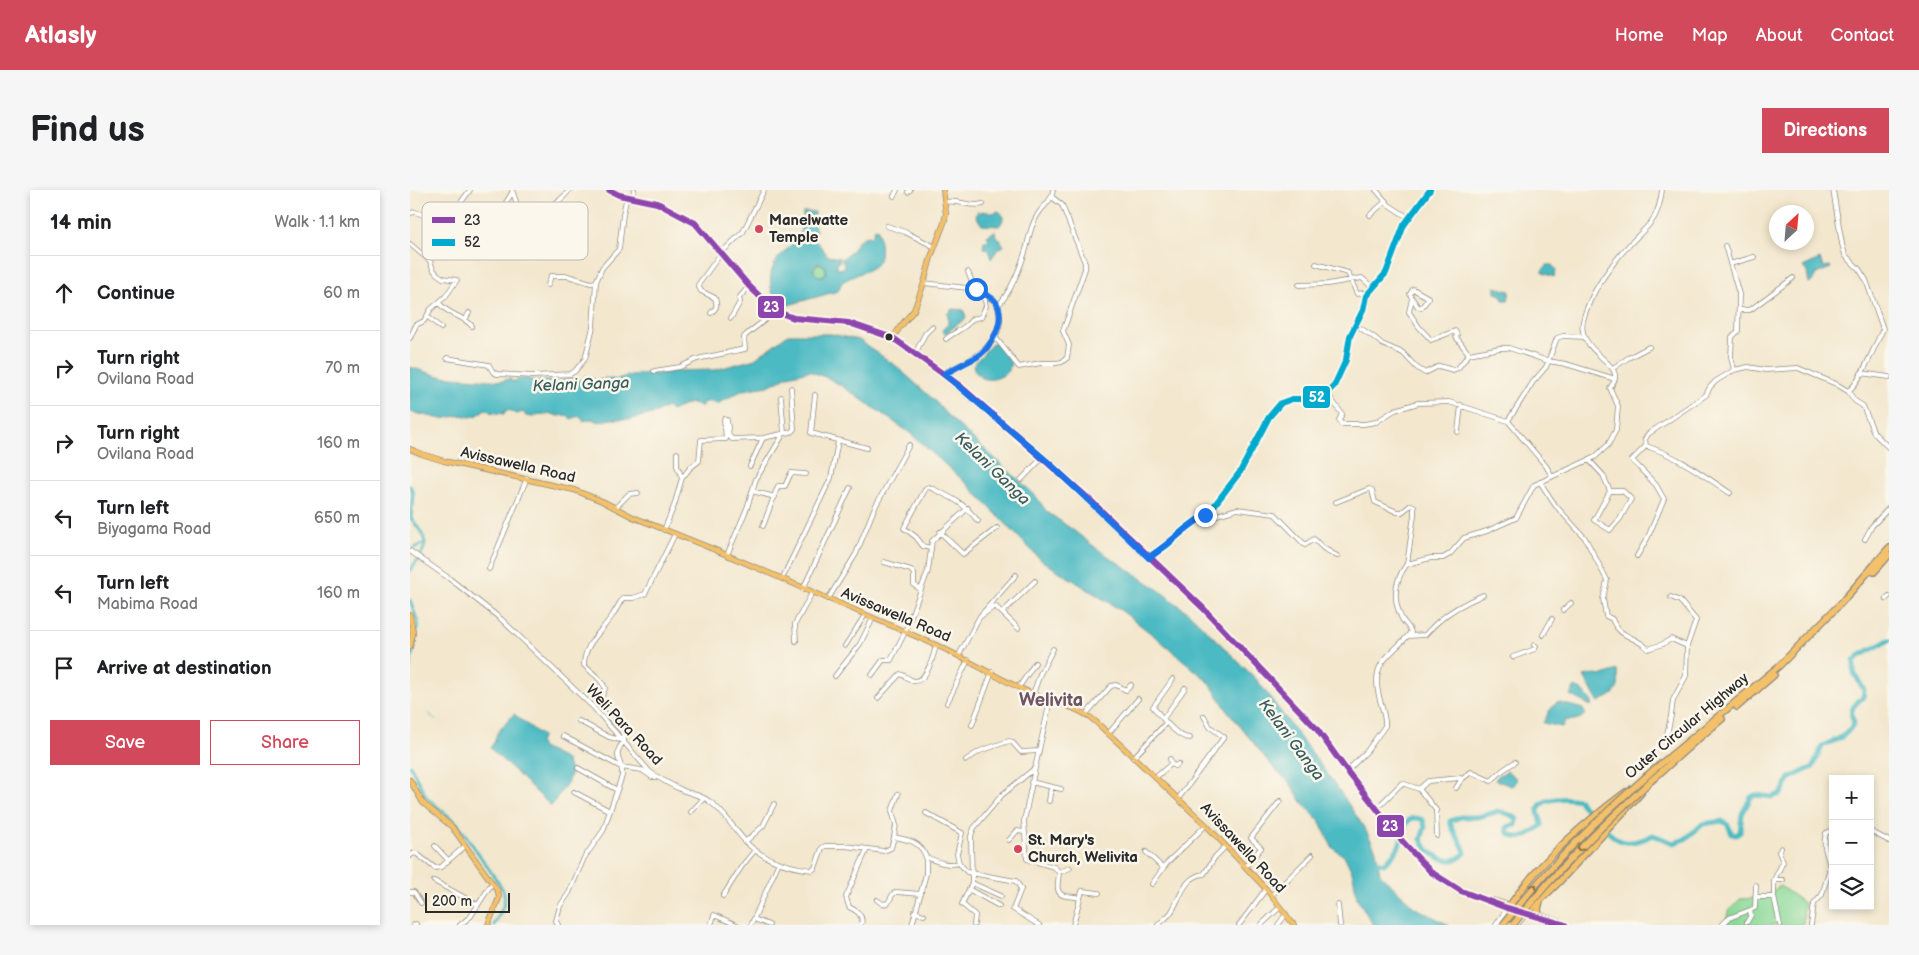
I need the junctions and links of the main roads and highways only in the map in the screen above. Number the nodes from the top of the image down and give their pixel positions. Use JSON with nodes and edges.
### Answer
{"nodes":[{"id":1,"x":943,"y":190,"type":"edge"},
{"id":2,"x":1430,"y":190,"type":"edge"},
{"id":3,"x":612,"y":191,"type":"edge"},
{"id":4,"x":893,"y":338,"type":"junction"},
{"id":5,"x":412,"y":449,"type":"edge"},
{"id":6,"x":1889,"y":548,"type":"edge"},
{"id":7,"x":1889,"y":554,"type":"edge"},
{"id":8,"x":1149,"y":558,"type":"junction"},
{"id":9,"x":1861,"y":584,"type":"junction"},
{"id":10,"x":410,"y":615,"type":"edge"},
{"id":11,"x":410,"y":648,"type":"edge"},
{"id":12,"x":1652,"y":776,"type":"junction"},
{"id":13,"x":410,"y":780,"type":"edge"},
{"id":14,"x":1540,"y":901,"type":"junction"},
{"id":15,"x":1508,"y":907,"type":"junction"},
{"id":16,"x":1527,"y":912,"type":"junction"},
{"id":17,"x":1540,"y":914,"type":"junction"},
{"id":18,"x":488,"y":925,"type":"edge"},
{"id":19,"x":1294,"y":925,"type":"edge"},
{"id":20,"x":1503,"y":925,"type":"edge"},
{"id":21,"x":1513,"y":925,"type":"edge"},
{"id":22,"x":1567,"y":925,"type":"edge"}],
"edges":[{"from":1,"to":4,"type":"main road"},
{"from":2,"to":8,"type":"main road"},
{"from":3,"to":4,"type":"main road"},
{"from":4,"to":8,"type":"main road"},
{"from":5,"to":19,"type":"main road","name":"Avissawella Road"},
{"from":6,"to":9,"type":"highway","name":"Outer Circular Highway"},
{"from":7,"to":9,"type":"highway","name":"Outer Circular Highway"},
{"from":8,"to":15,"type":"main road"},
{"from":9,"to":12,"type":"highway","name":"Outer Circular Highway"},
{"from":10,"to":11,"type":"main road"},
{"from":12,"to":14,"type":"highway","bridge":true},
{"from":12,"to":15,"type":"highway","bridge":true},
{"from":20,"to":12,"type":"highway","name":"Outer Circular Highway","one_way":true,"bridge":true},
{"from":12,"to":21,"type":"highway","name":"Outer Circular Highway","one_way":true,"bridge":true},
{"from":13,"to":18,"type":"main road"},
{"from":14,"to":16,"type":"highway"},
{"from":14,"to":17,"type":"highway"},
{"from":15,"to":16,"type":"main road"},
{"from":16,"to":17,"type":"main road"},
{"from":16,"to":22,"type":"main road"},
{"from":17,"to":22,"type":"main road"}]}
